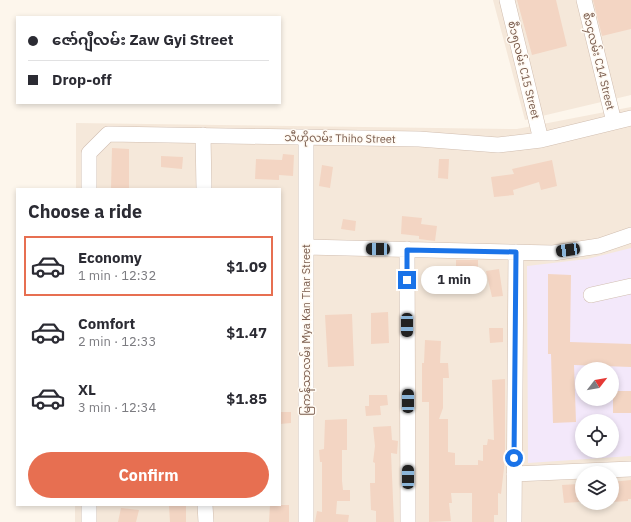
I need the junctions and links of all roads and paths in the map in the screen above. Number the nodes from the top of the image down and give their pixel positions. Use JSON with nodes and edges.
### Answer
{"nodes":[{"id":1,"x":507,"y":0,"type":"edge"},
{"id":2,"x":584,"y":0,"type":"edge"},
{"id":3,"x":631,"y":118,"type":"edge"},
{"id":4,"x":614,"y":122,"type":"junction"},
{"id":5,"x":203,"y":135,"type":"junction"},
{"id":6,"x":306,"y":137,"type":"junction"},
{"id":7,"x":541,"y":140,"type":"junction"},
{"id":8,"x":89,"y":188,"type":"edge"},
{"id":9,"x":204,"y":188,"type":"edge"},
{"id":10,"x":631,"y":235,"type":"edge"},
{"id":11,"x":306,"y":247,"type":"junction"},
{"id":12,"x":407,"y":250,"type":"junction"},
{"id":13,"x":516,"y":252,"type":"junction"},
{"id":14,"x":631,"y":286,"type":"edge"},
{"id":15,"x":591,"y":295,"type":"dead end"},
{"id":16,"x":631,"y":469,"type":"edge"},
{"id":17,"x":514,"y":474,"type":"junction"},
{"id":18,"x":89,"y":506,"type":"edge"},
{"id":19,"x":206,"y":506,"type":"edge"},
{"id":20,"x":89,"y":522,"type":"edge"},
{"id":21,"x":206,"y":522,"type":"edge"},
{"id":22,"x":306,"y":522,"type":"edge"},
{"id":23,"x":408,"y":522,"type":"edge"},
{"id":24,"x":514,"y":522,"type":"edge"}],
"edges":[{"from":1,"to":7,"type":"street","name":"စီ၁၅လမ်း C15 Street"},
{"from":2,"to":4,"type":"street","name":"စီ၁၄လမ်း C14 Street"},
{"from":3,"to":4,"type":"street","name":"သီဟိုလမ်း Thiho Street"},
{"from":4,"to":7,"type":"street","name":"သီဟိုလမ်း Thiho Street"},
{"from":5,"to":6,"type":"street","name":"သီဟိုလမ်း Thiho Street"},
{"from":5,"to":8,"type":"street","name":"သီဟိုလမ်း Thiho Street"},
{"from":5,"to":9,"type":"street"},
{"from":6,"to":7,"type":"street","name":"သီဟိုလမ်း Thiho Street"},
{"from":6,"to":11,"type":"street","name":"မြကန်သာလမ်း Mya Kan Thar Street"},
{"from":10,"to":13,"type":"street"},
{"from":11,"to":12,"type":"street"},
{"from":11,"to":22,"type":"street","name":"မြကန်သာလမ်း Mya Kan Thar Street"},
{"from":12,"to":13,"type":"street"},
{"from":12,"to":23,"type":"street"},
{"from":13,"to":17,"type":"street"},
{"from":14,"to":15,"type":"street"},
{"from":16,"to":17,"type":"street"},
{"from":17,"to":24,"type":"street"},
{"from":18,"to":20,"type":"street"},
{"from":19,"to":21,"type":"street"}]}
